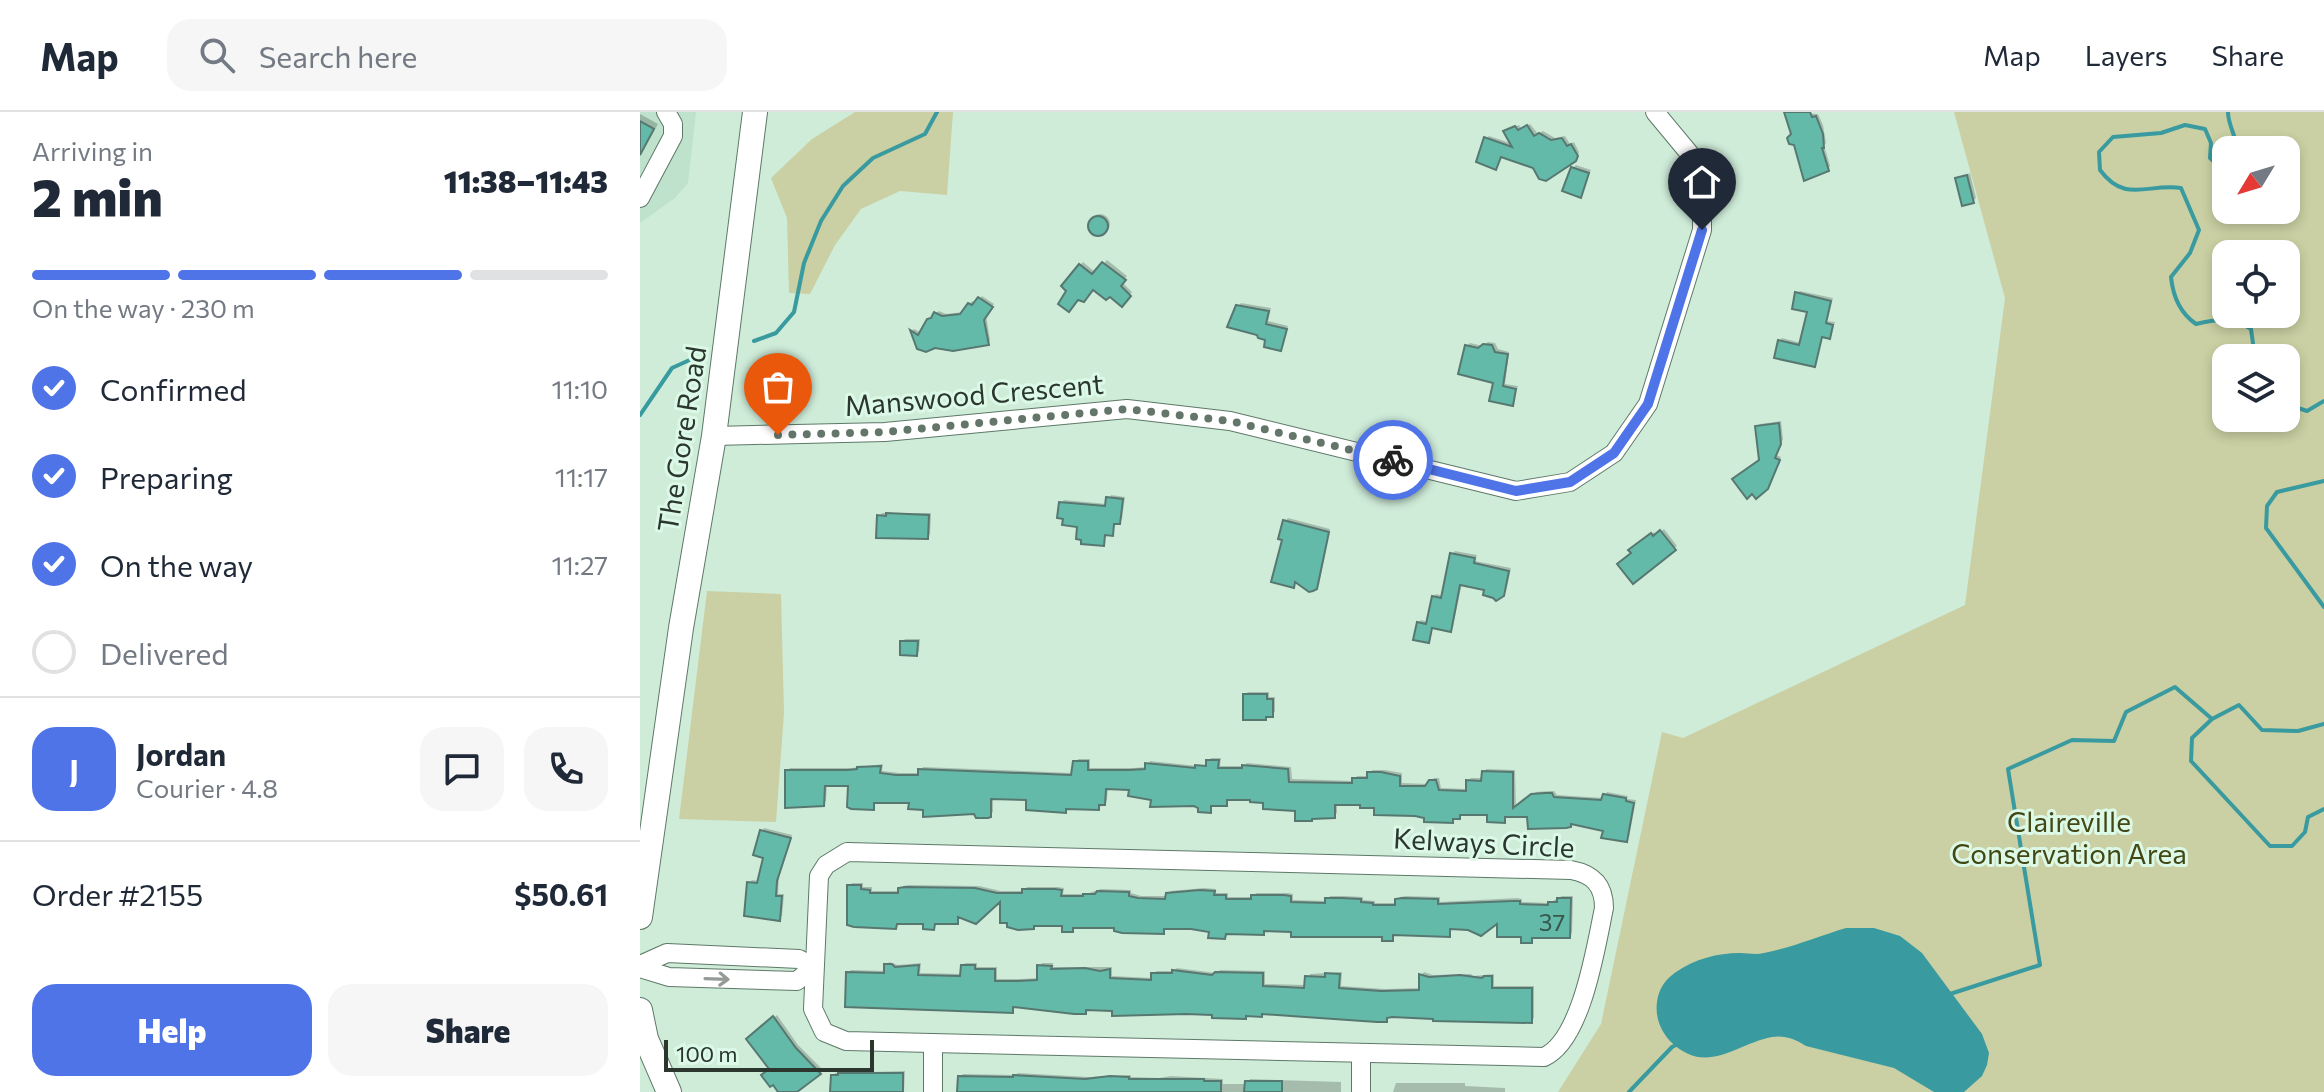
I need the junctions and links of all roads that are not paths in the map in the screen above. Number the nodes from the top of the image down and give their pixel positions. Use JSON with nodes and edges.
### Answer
{"nodes":[{"id":1,"x":666,"y":112,"type":"edge"},
{"id":2,"x":755,"y":112,"type":"edge"},
{"id":3,"x":1655,"y":112,"type":"edge"},
{"id":4,"x":640,"y":198,"type":"edge"},
{"id":5,"x":714,"y":436,"type":"junction"},
{"id":6,"x":640,"y":917,"type":"edge"},
{"id":7,"x":640,"y":966,"type":"edge"},
{"id":8,"x":813,"y":967,"type":"junction"},
{"id":9,"x":640,"y":1010,"type":"edge"},
{"id":10,"x":933,"y":1043,"type":"junction"},
{"id":11,"x":1361,"y":1053,"type":"junction"},
{"id":12,"x":669,"y":1092,"type":"edge"},
{"id":13,"x":933,"y":1092,"type":"edge"},
{"id":14,"x":1361,"y":1092,"type":"edge"}],
"edges":[{"from":1,"to":4,"type":"street"},
{"from":2,"to":5,"type":"main road","name":"The Gore Road"},
{"from":3,"to":5,"type":"street","name":"Manswood Crescent"},
{"from":5,"to":6,"type":"main road","name":"The Gore Road"},
{"from":7,"to":8,"type":"street"},
{"from":8,"to":10,"type":"street","name":"Kelways Circle"},
{"from":8,"to":11,"type":"street","name":"Kelways Circle"},
{"from":9,"to":12,"type":"main road"},
{"from":10,"to":11,"type":"street","name":"Kelways Circle"},
{"from":10,"to":13,"type":"street"},
{"from":11,"to":14,"type":"street"}]}
